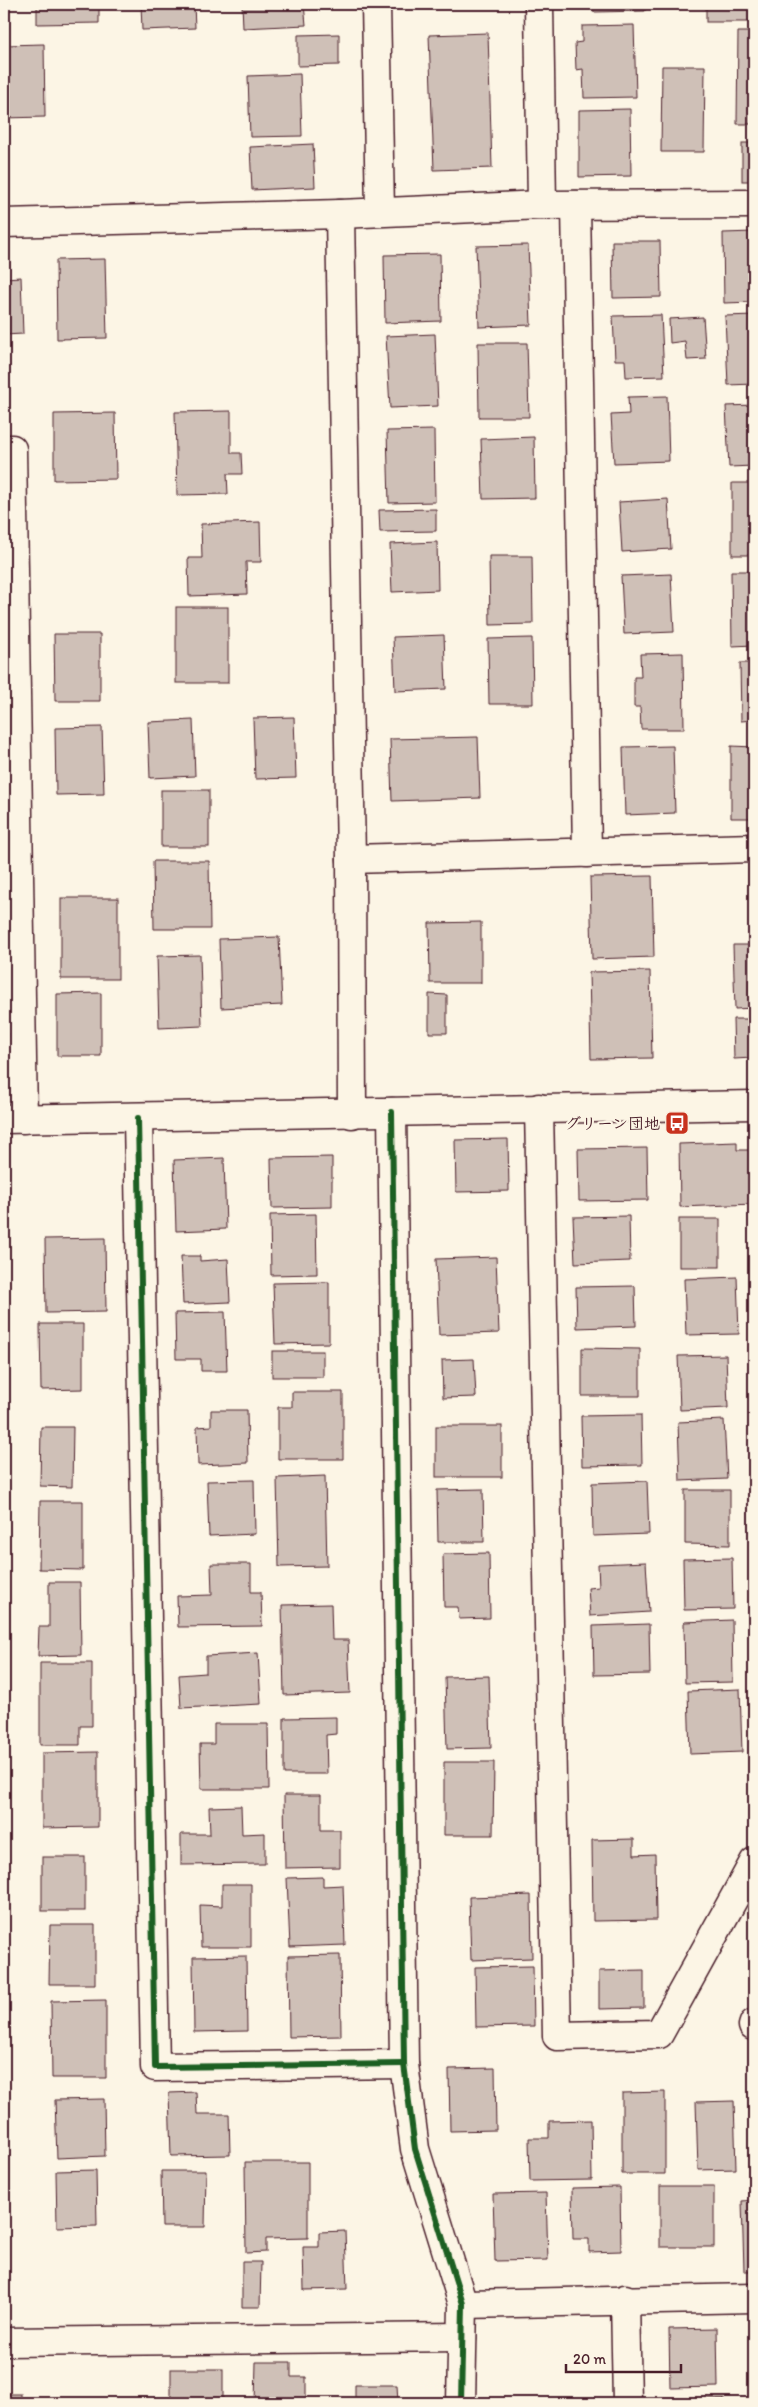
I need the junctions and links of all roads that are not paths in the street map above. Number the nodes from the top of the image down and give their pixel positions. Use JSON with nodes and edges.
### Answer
{"nodes":[{"id":1,"x":376,"y":4,"type":"edge"},
{"id":2,"x":540,"y":4,"type":"edge"},
{"id":3,"x":576,"y":204,"type":"junction"},
{"id":4,"x":754,"y":204,"type":"edge"},
{"id":5,"x":542,"y":205,"type":"junction"},
{"id":6,"x":380,"y":211,"type":"junction"},
{"id":7,"x":340,"y":214,"type":"junction"},
{"id":8,"x":4,"y":223,"type":"edge"},
{"id":9,"x":4,"y":449,"type":"edge"},
{"id":10,"x":754,"y":848,"type":"edge"},
{"id":11,"x":587,"y":853,"type":"junction"},
{"id":12,"x":351,"y":859,"type":"junction"},
{"id":13,"x":754,"y":1105,"type":"edge"},
{"id":14,"x":539,"y":1108,"type":"junction"},
{"id":15,"x":392,"y":1112,"type":"junction"},
{"id":16,"x":352,"y":1114,"type":"junction"},
{"id":17,"x":138,"y":1118,"type":"junction"},
{"id":18,"x":13,"y":1119,"type":"edge"},
{"id":19,"x":754,"y":1862,"type":"edge"},
{"id":20,"x":404,"y":2064,"type":"junction"},
{"id":21,"x":754,"y":2298,"type":"edge"},
{"id":22,"x":625,"y":2300,"type":"junction"},
{"id":23,"x":463,"y":2304,"type":"junction"},
{"id":24,"x":462,"y":2337,"type":"junction"},
{"id":25,"x":4,"y":2342,"type":"edge"},
{"id":26,"x":461,"y":2403,"type":"edge"},
{"id":27,"x":627,"y":2403,"type":"edge"}],
"edges":[{"from":1,"to":6,"type":"street"},
{"from":2,"to":5,"type":"street"},
{"from":3,"to":4,"type":"street"},
{"from":3,"to":5,"type":"street"},
{"from":3,"to":11,"type":"street"},
{"from":5,"to":6,"type":"street"},
{"from":6,"to":7,"type":"street"},
{"from":7,"to":8,"type":"street"},
{"from":7,"to":12,"type":"street"},
{"from":9,"to":18,"type":"street"},
{"from":10,"to":11,"type":"street"},
{"from":11,"to":12,"type":"street"},
{"from":12,"to":16,"type":"street"},
{"from":13,"to":14,"type":"street"},
{"from":14,"to":15,"type":"street"},
{"from":14,"to":19,"type":"street"},
{"from":15,"to":16,"type":"street"},
{"from":15,"to":20,"type":"street"},
{"from":16,"to":17,"type":"street"},
{"from":17,"to":18,"type":"street"},
{"from":17,"to":20,"type":"street"},
{"from":20,"to":23,"type":"street"},
{"from":21,"to":22,"type":"street"},
{"from":22,"to":23,"type":"street"},
{"from":22,"to":27,"type":"street"},
{"from":23,"to":24,"type":"street"},
{"from":24,"to":25,"type":"street"},
{"from":24,"to":26,"type":"street"}]}
